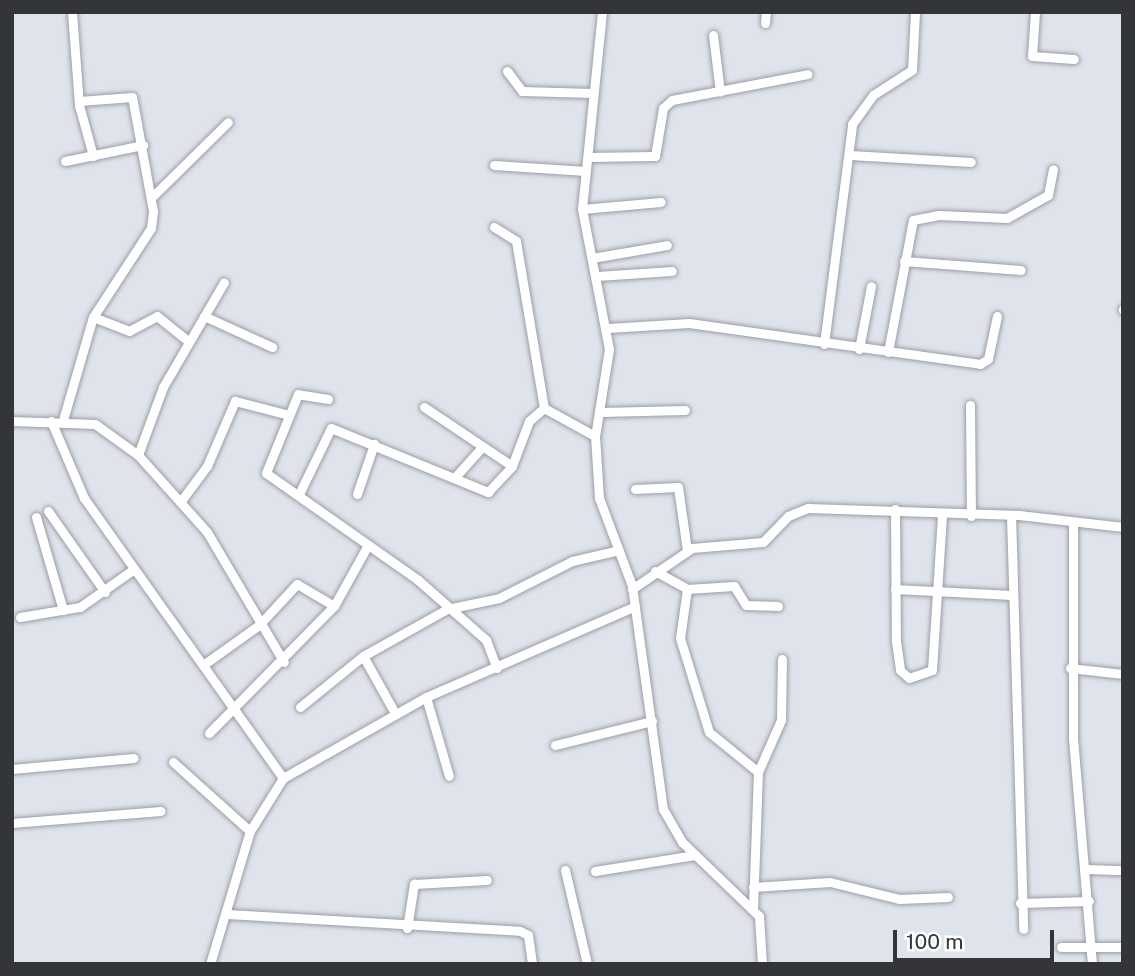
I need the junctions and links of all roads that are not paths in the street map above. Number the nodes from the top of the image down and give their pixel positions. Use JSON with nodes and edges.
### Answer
{"nodes":[{"id":1,"x":72,"y":12,"type":"edge"},
{"id":2,"x":601,"y":12,"type":"edge"},
{"id":3,"x":915,"y":12,"type":"edge"},
{"id":4,"x":1035,"y":12,"type":"edge"},
{"id":5,"x":713,"y":35,"type":"dead end"},
{"id":6,"x":1074,"y":59,"type":"dead end"},
{"id":7,"x":507,"y":71,"type":"dead end"},
{"id":8,"x":808,"y":74,"type":"dead end"},
{"id":9,"x":720,"y":92,"type":"junction"},
{"id":10,"x":593,"y":93,"type":"junction"},
{"id":11,"x":79,"y":101,"type":"junction"},
{"id":12,"x":228,"y":122,"type":"dead end"},
{"id":13,"x":143,"y":145,"type":"junction"},
{"id":14,"x":850,"y":155,"type":"junction"},
{"id":15,"x":93,"y":156,"type":"junction"},
{"id":16,"x":588,"y":158,"type":"junction"},
{"id":17,"x":65,"y":161,"type":"dead end"},
{"id":18,"x":971,"y":162,"type":"dead end"},
{"id":19,"x":494,"y":165,"type":"dead end"},
{"id":20,"x":1053,"y":169,"type":"dead end"},
{"id":21,"x":586,"y":171,"type":"junction"},
{"id":22,"x":153,"y":196,"type":"junction"},
{"id":23,"x":662,"y":202,"type":"dead end"},
{"id":24,"x":582,"y":209,"type":"junction"},
{"id":25,"x":494,"y":227,"type":"dead end"},
{"id":26,"x":667,"y":245,"type":"dead end"},
{"id":27,"x":592,"y":258,"type":"junction"},
{"id":28,"x":904,"y":261,"type":"junction"},
{"id":29,"x":1021,"y":270,"type":"dead end"},
{"id":30,"x":673,"y":271,"type":"dead end"},
{"id":31,"x":597,"y":276,"type":"junction"},
{"id":32,"x":224,"y":282,"type":"dead end"},
{"id":33,"x":872,"y":286,"type":"dead end"},
{"id":34,"x":204,"y":316,"type":"junction"},
{"id":35,"x":997,"y":316,"type":"dead end"},
{"id":36,"x":93,"y":317,"type":"junction"},
{"id":37,"x":608,"y":328,"type":"junction"},
{"id":38,"x":189,"y":342,"type":"junction"},
{"id":39,"x":824,"y":344,"type":"junction"},
{"id":40,"x":272,"y":347,"type":"dead end"},
{"id":41,"x":859,"y":349,"type":"junction"},
{"id":42,"x":888,"y":352,"type":"junction"},
{"id":43,"x":328,"y":399,"type":"dead end"},
{"id":44,"x":970,"y":405,"type":"dead end"},
{"id":45,"x":424,"y":407,"type":"dead end"},
{"id":46,"x":544,"y":408,"type":"junction"},
{"id":47,"x":685,"y":410,"type":"dead end"},
{"id":48,"x":601,"y":412,"type":"junction"},
{"id":49,"x":289,"y":415,"type":"junction"},
{"id":50,"x":64,"y":420,"type":"junction"},
{"id":51,"x":12,"y":421,"type":"edge"},
{"id":52,"x":51,"y":421,"type":"junction"},
{"id":53,"x":595,"y":436,"type":"junction"},
{"id":54,"x":374,"y":444,"type":"junction"},
{"id":55,"x":482,"y":447,"type":"junction"},
{"id":56,"x":138,"y":455,"type":"junction"},
{"id":57,"x":512,"y":466,"type":"junction"},
{"id":58,"x":456,"y":476,"type":"junction"},
{"id":59,"x":635,"y":489,"type":"dead end"},
{"id":60,"x":299,"y":494,"type":"junction"},
{"id":61,"x":357,"y":494,"type":"dead end"},
{"id":62,"x":181,"y":501,"type":"junction"},
{"id":63,"x":895,"y":509,"type":"junction"},
{"id":64,"x":48,"y":512,"type":"dead end"},
{"id":65,"x":942,"y":515,"type":"junction"},
{"id":66,"x":1011,"y":515,"type":"junction"},
{"id":67,"x":971,"y":516,"type":"junction"},
{"id":68,"x":36,"y":517,"type":"dead end"},
{"id":69,"x":1073,"y":524,"type":"junction"},
{"id":70,"x":1123,"y":527,"type":"edge"},
{"id":71,"x":368,"y":544,"type":"junction"},
{"id":72,"x":619,"y":550,"type":"junction"},
{"id":73,"x":687,"y":551,"type":"junction"},
{"id":74,"x":134,"y":569,"type":"junction"},
{"id":75,"x":655,"y":571,"type":"junction"},
{"id":76,"x":632,"y":589,"type":"junction"},
{"id":77,"x":687,"y":589,"type":"junction"},
{"id":78,"x":895,"y":589,"type":"junction"},
{"id":79,"x":105,"y":592,"type":"junction"},
{"id":80,"x":936,"y":593,"type":"junction"},
{"id":81,"x":1012,"y":595,"type":"junction"},
{"id":82,"x":334,"y":606,"type":"junction"},
{"id":83,"x":635,"y":606,"type":"junction"},
{"id":84,"x":778,"y":606,"type":"dead end"},
{"id":85,"x":447,"y":609,"type":"junction"},
{"id":86,"x":63,"y":610,"type":"junction"},
{"id":87,"x":20,"y":617,"type":"dead end"},
{"id":88,"x":259,"y":625,"type":"junction"},
{"id":89,"x":363,"y":656,"type":"junction"},
{"id":90,"x":782,"y":659,"type":"dead end"},
{"id":91,"x":285,"y":662,"type":"junction"},
{"id":92,"x":203,"y":665,"type":"junction"},
{"id":93,"x":497,"y":668,"type":"junction"},
{"id":94,"x":1070,"y":668,"type":"junction"},
{"id":95,"x":1123,"y":674,"type":"edge"},
{"id":96,"x":426,"y":697,"type":"junction"},
{"id":97,"x":300,"y":708,"type":"dead end"},
{"id":98,"x":232,"y":709,"type":"junction"},
{"id":99,"x":395,"y":713,"type":"junction"},
{"id":100,"x":652,"y":721,"type":"junction"},
{"id":101,"x":209,"y":733,"type":"dead end"},
{"id":102,"x":555,"y":745,"type":"dead end"},
{"id":103,"x":134,"y":758,"type":"dead end"},
{"id":104,"x":173,"y":762,"type":"dead end"},
{"id":105,"x":12,"y":769,"type":"edge"},
{"id":106,"x":758,"y":772,"type":"junction"},
{"id":107,"x":449,"y":776,"type":"dead end"},
{"id":108,"x":284,"y":778,"type":"junction"},
{"id":109,"x":161,"y":811,"type":"dead end"},
{"id":110,"x":12,"y":823,"type":"edge"},
{"id":111,"x":250,"y":831,"type":"junction"},
{"id":112,"x":695,"y":855,"type":"junction"},
{"id":113,"x":1086,"y":869,"type":"junction"},
{"id":114,"x":565,"y":870,"type":"dead end"},
{"id":115,"x":1123,"y":870,"type":"edge"},
{"id":116,"x":595,"y":871,"type":"dead end"},
{"id":117,"x":487,"y":880,"type":"dead end"},
{"id":118,"x":753,"y":887,"type":"junction"},
{"id":119,"x":948,"y":897,"type":"dead end"},
{"id":120,"x":1089,"y":901,"type":"junction"},
{"id":121,"x":1020,"y":903,"type":"junction"},
{"id":122,"x":753,"y":908,"type":"junction"},
{"id":123,"x":227,"y":914,"type":"junction"},
{"id":124,"x":407,"y":928,"type":"junction"},
{"id":125,"x":1023,"y":929,"type":"dead end"},
{"id":126,"x":1091,"y":944,"type":"junction"},
{"id":127,"x":1061,"y":947,"type":"dead end"},
{"id":128,"x":1123,"y":947,"type":"edge"},
{"id":129,"x":1092,"y":963,"type":"edge"},
{"id":130,"x":210,"y":964,"type":"edge"},
{"id":131,"x":533,"y":964,"type":"edge"},
{"id":132,"x":587,"y":964,"type":"edge"},
{"id":133,"x":761,"y":964,"type":"edge"}],
"edges":[{"from":1,"to":11,"type":"street"},
{"from":2,"to":10,"type":"street"},
{"from":3,"to":14,"type":"street"},
{"from":4,"to":6,"type":"street"},
{"from":5,"to":9,"type":"street"},
{"from":7,"to":10,"type":"street"},
{"from":8,"to":9,"type":"street"},
{"from":9,"to":16,"type":"street"},
{"from":10,"to":16,"type":"street"},
{"from":11,"to":13,"type":"street"},
{"from":11,"to":15,"type":"street"},
{"from":12,"to":22,"type":"street"},
{"from":13,"to":15,"type":"street"},
{"from":13,"to":22,"type":"street"},
{"from":14,"to":18,"type":"street"},
{"from":14,"to":39,"type":"street"},
{"from":15,"to":17,"type":"street"},
{"from":16,"to":21,"type":"street"},
{"from":19,"to":21,"type":"street"},
{"from":20,"to":28,"type":"street"},
{"from":21,"to":24,"type":"street"},
{"from":22,"to":36,"type":"street"},
{"from":23,"to":24,"type":"street"},
{"from":24,"to":27,"type":"street"},
{"from":25,"to":46,"type":"street"},
{"from":26,"to":27,"type":"street"},
{"from":27,"to":31,"type":"street"},
{"from":28,"to":29,"type":"street"},
{"from":28,"to":42,"type":"street"},
{"from":30,"to":31,"type":"street"},
{"from":31,"to":37,"type":"street"},
{"from":32,"to":34,"type":"street"},
{"from":33,"to":41,"type":"street"},
{"from":34,"to":38,"type":"street"},
{"from":34,"to":40,"type":"street"},
{"from":35,"to":42,"type":"street"},
{"from":36,"to":38,"type":"street"},
{"from":36,"to":50,"type":"street"},
{"from":37,"to":39,"type":"street"},
{"from":37,"to":48,"type":"street"},
{"from":38,"to":56,"type":"street"},
{"from":39,"to":41,"type":"street"},
{"from":41,"to":42,"type":"street"},
{"from":43,"to":49,"type":"street"},
{"from":44,"to":67,"type":"street"},
{"from":45,"to":55,"type":"street"},
{"from":46,"to":53,"type":"street"},
{"from":46,"to":57,"type":"street"},
{"from":47,"to":48,"type":"street"},
{"from":48,"to":53,"type":"street"},
{"from":49,"to":60,"type":"street"},
{"from":49,"to":62,"type":"street"},
{"from":50,"to":52,"type":"street"},
{"from":50,"to":56,"type":"street"},
{"from":51,"to":52,"type":"street"},
{"from":52,"to":74,"type":"street"},
{"from":53,"to":72,"type":"street"},
{"from":54,"to":58,"type":"street"},
{"from":54,"to":60,"type":"street"},
{"from":54,"to":61,"type":"street"},
{"from":55,"to":57,"type":"street"},
{"from":55,"to":58,"type":"street"},
{"from":56,"to":62,"type":"street"},
{"from":57,"to":58,"type":"street"},
{"from":59,"to":73,"type":"street"},
{"from":60,"to":71,"type":"street"},
{"from":62,"to":88,"type":"street"},
{"from":63,"to":65,"type":"street"},
{"from":63,"to":73,"type":"street"},
{"from":63,"to":78,"type":"street"},
{"from":64,"to":79,"type":"street"},
{"from":65,"to":67,"type":"street"},
{"from":65,"to":80,"type":"street"},
{"from":66,"to":67,"type":"street"},
{"from":66,"to":69,"type":"street"},
{"from":66,"to":81,"type":"street"},
{"from":68,"to":86,"type":"street"},
{"from":69,"to":70,"type":"street"},
{"from":69,"to":94,"type":"street"},
{"from":71,"to":82,"type":"street"},
{"from":71,"to":85,"type":"street"},
{"from":72,"to":76,"type":"street"},
{"from":72,"to":85,"type":"street"},
{"from":73,"to":75,"type":"street"},
{"from":74,"to":79,"type":"street"},
{"from":74,"to":92,"type":"street"},
{"from":75,"to":76,"type":"street"},
{"from":75,"to":77,"type":"street"},
{"from":76,"to":83,"type":"street"},
{"from":77,"to":84,"type":"street"},
{"from":77,"to":106,"type":"street"},
{"from":78,"to":80,"type":"street"},
{"from":78,"to":80,"type":"street"},
{"from":79,"to":86,"type":"street"},
{"from":80,"to":81,"type":"street"},
{"from":81,"to":121,"type":"street"},
{"from":82,"to":88,"type":"street"},
{"from":82,"to":91,"type":"street"},
{"from":83,"to":93,"type":"street"},
{"from":83,"to":100,"type":"street"},
{"from":85,"to":89,"type":"street"},
{"from":85,"to":93,"type":"street"},
{"from":86,"to":87,"type":"street"},
{"from":88,"to":91,"type":"street"},
{"from":88,"to":92,"type":"street"},
{"from":89,"to":97,"type":"street"},
{"from":89,"to":99,"type":"street"},
{"from":90,"to":106,"type":"street"},
{"from":91,"to":98,"type":"street"},
{"from":92,"to":98,"type":"street"},
{"from":93,"to":96,"type":"street"},
{"from":94,"to":95,"type":"street"},
{"from":94,"to":113,"type":"street"},
{"from":96,"to":99,"type":"street"},
{"from":96,"to":107,"type":"street"},
{"from":98,"to":101,"type":"street"},
{"from":98,"to":108,"type":"street"},
{"from":99,"to":108,"type":"street"},
{"from":100,"to":102,"type":"street"},
{"from":100,"to":112,"type":"street"},
{"from":103,"to":105,"type":"street"},
{"from":104,"to":111,"type":"street"},
{"from":106,"to":118,"type":"street"},
{"from":108,"to":111,"type":"street"},
{"from":109,"to":110,"type":"street"},
{"from":111,"to":123,"type":"street"},
{"from":112,"to":116,"type":"street"},
{"from":112,"to":122,"type":"street"},
{"from":113,"to":115,"type":"street"},
{"from":113,"to":120,"type":"street"},
{"from":114,"to":132,"type":"street"},
{"from":117,"to":124,"type":"street"},
{"from":118,"to":119,"type":"street"},
{"from":118,"to":122,"type":"street"},
{"from":120,"to":121,"type":"street"},
{"from":120,"to":126,"type":"street"},
{"from":121,"to":125,"type":"street"},
{"from":122,"to":133,"type":"street"},
{"from":123,"to":124,"type":"street"},
{"from":123,"to":130,"type":"street"},
{"from":124,"to":131,"type":"street"},
{"from":126,"to":127,"type":"street"},
{"from":126,"to":128,"type":"street"},
{"from":126,"to":129,"type":"street"}]}
